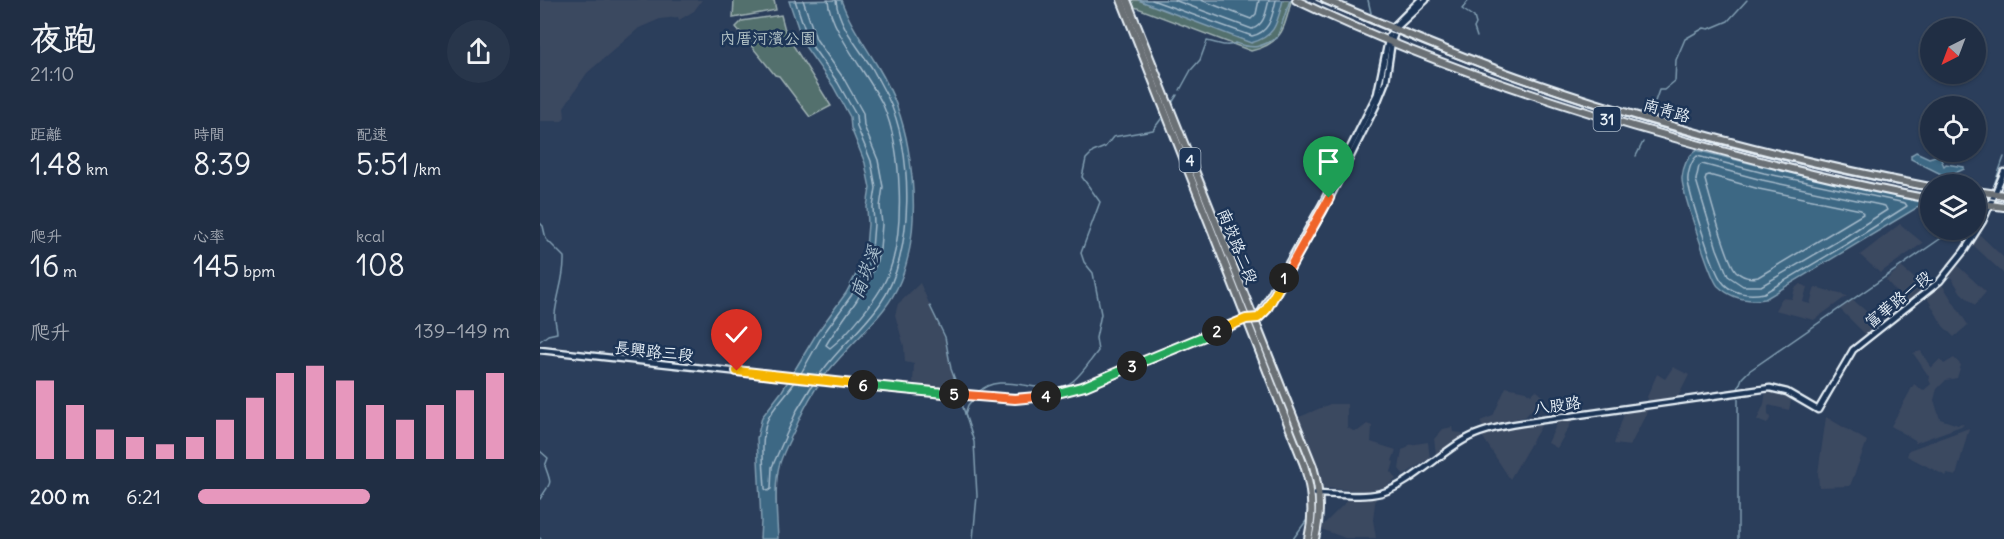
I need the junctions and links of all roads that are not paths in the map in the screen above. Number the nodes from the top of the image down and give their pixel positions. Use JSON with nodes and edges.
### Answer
{"nodes":[{"id":1,"x":1121,"y":0,"type":"edge"},
{"id":2,"x":1127,"y":0,"type":"edge"},
{"id":3,"x":1296,"y":0,"type":"edge"},
{"id":4,"x":1305,"y":0,"type":"edge"},
{"id":5,"x":1325,"y":0,"type":"edge"},
{"id":6,"x":1334,"y":0,"type":"edge"},
{"id":7,"x":1420,"y":0,"type":"edge"},
{"id":8,"x":1426,"y":0,"type":"edge"},
{"id":9,"x":1395,"y":28,"type":"junction"},
{"id":10,"x":1362,"y":29,"type":"junction"},
{"id":11,"x":1378,"y":32,"type":"junction"},
{"id":12,"x":1391,"y":39,"type":"junction"},
{"id":13,"x":1507,"y":70,"type":"junction"},
{"id":14,"x":1518,"y":77,"type":"junction"},
{"id":15,"x":1493,"y":78,"type":"junction"},
{"id":16,"x":1508,"y":86,"type":"junction"},
{"id":17,"x":1717,"y":147,"type":"junction"},
{"id":18,"x":1744,"y":158,"type":"junction"},
{"id":19,"x":1812,"y":162,"type":"junction"},
{"id":20,"x":1826,"y":162,"type":"junction"},
{"id":21,"x":2004,"y":172,"type":"edge"},
{"id":22,"x":1825,"y":174,"type":"junction"},
{"id":23,"x":1809,"y":175,"type":"junction"},
{"id":24,"x":1886,"y":175,"type":"junction"},
{"id":25,"x":1900,"y":181,"type":"junction"},
{"id":26,"x":1920,"y":181,"type":"edge"},
{"id":27,"x":1920,"y":185,"type":"edge"},
{"id":28,"x":1986,"y":194,"type":"edge"},
{"id":29,"x":1920,"y":195,"type":"edge"},
{"id":30,"x":1920,"y":195,"type":"edge"},
{"id":31,"x":1993,"y":195,"type":"junction"},
{"id":32,"x":2004,"y":197,"type":"edge"},
{"id":33,"x":1986,"y":207,"type":"edge"},
{"id":34,"x":1989,"y":207,"type":"junction"},
{"id":35,"x":2004,"y":209,"type":"edge"},
{"id":36,"x":1250,"y":319,"type":"junction"},
{"id":37,"x":540,"y":350,"type":"edge"},
{"id":38,"x":1818,"y":410,"type":"joint"},
{"id":39,"x":1315,"y":494,"type":"junction"},
{"id":40,"x":1308,"y":539,"type":"edge"},
{"id":41,"x":1315,"y":539,"type":"edge"}],
"edges":[{"from":1,"to":36,"type":"main road","name":"南崁路二段","number":"4"},
{"from":2,"to":36,"type":"main road","name":"南崁路二段","number":"4"},
{"from":3,"to":10,"type":"main road","number":"31"},
{"from":4,"to":11,"type":"main road","name":"南青路","number":"31"},
{"from":5,"to":9,"type":"main road","name":"南青路","number":"31"},
{"from":6,"to":9,"type":"main road","number":"31"},
{"from":7,"to":9,"type":"street"},
{"from":8,"to":9,"type":"street"},
{"from":9,"to":12,"type":"street"},
{"from":9,"to":13,"type":"main road","number":"31"},
{"from":9,"to":14,"type":"main road","name":"南青路","number":"31"},
{"from":10,"to":11,"type":"main road","name":"南青路"},
{"from":10,"to":12,"type":"main road","number":"31"},
{"from":11,"to":12,"type":"main road","name":"南青路","number":"31"},
{"from":12,"to":15,"type":"main road","name":"南青路","number":"31"},
{"from":12,"to":16,"type":"main road","number":"31"},
{"from":12,"to":36,"type":"street"},
{"from":13,"to":14,"type":"main road","name":"南青路"},
{"from":13,"to":20,"type":"main road","number":"31"},
{"from":14,"to":19,"type":"main road","name":"南青路","number":"31"},
{"from":15,"to":16,"type":"main road","name":"南青路"},
{"from":15,"to":17,"type":"main road","name":"南青路","number":"31"},
{"from":16,"to":18,"type":"main road","number":"31"},
{"from":17,"to":18,"type":"main road","name":"南青路"},
{"from":17,"to":22,"type":"main road","name":"南青路","number":"31"},
{"from":18,"to":23,"type":"main road","number":"31"},
{"from":19,"to":20,"type":"main road","name":"南青路"},
{"from":19,"to":25,"type":"main road","name":"南青路","number":"31"},
{"from":20,"to":24,"type":"main road","number":"31"},
{"from":21,"to":31,"type":"street","name":"富華路一段"},
{"from":22,"to":23,"type":"main road","name":"南青路"},
{"from":22,"to":29,"type":"main road","name":"南青路","number":"31"},
{"from":23,"to":30,"type":"main road","number":"31"},
{"from":24,"to":25,"type":"main road","name":"南青路"},
{"from":24,"to":26,"type":"main road","number":"31"},
{"from":25,"to":27,"type":"main road","name":"南青路","number":"31"},
{"from":28,"to":31,"type":"main road"},
{"from":31,"to":32,"type":"main road"},
{"from":31,"to":34,"type":"street","name":"富華路一段"},
{"from":33,"to":34,"type":"main road"},
{"from":34,"to":35,"type":"main road"},
{"from":34,"to":38,"type":"street","name":"富華路一段"},
{"from":36,"to":37,"type":"street","name":"長興路三段"},
{"from":36,"to":39,"type":"main road","name":"南崁路二段","number":"4"},
{"from":38,"to":39,"type":"street","name":"八股路"},
{"from":39,"to":40,"type":"main road","name":"南崁路二段","number":"4"},
{"from":39,"to":41,"type":"main road","name":"南崁路二段","number":"4"}]}
